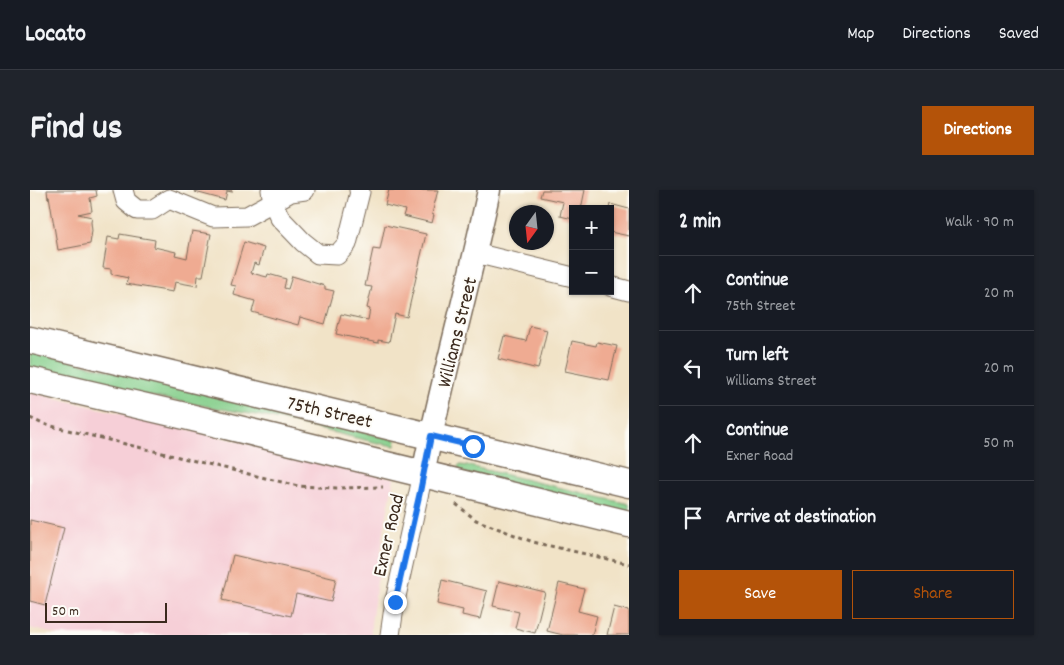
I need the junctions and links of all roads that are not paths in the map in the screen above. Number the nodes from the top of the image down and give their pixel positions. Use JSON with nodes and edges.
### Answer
{"nodes":[{"id":1,"x":123,"y":190,"type":"edge"},
{"id":2,"x":305,"y":190,"type":"edge"},
{"id":3,"x":359,"y":190,"type":"edge"},
{"id":4,"x":489,"y":190,"type":"edge"},
{"id":5,"x":168,"y":194,"type":"edge"},
{"id":6,"x":272,"y":196,"type":"edge"},
{"id":7,"x":475,"y":253,"type":"junction"},
{"id":8,"x":569,"y":276,"type":"edge"},
{"id":9,"x":614,"y":287,"type":"edge"},
{"id":10,"x":629,"y":291,"type":"edge"},
{"id":11,"x":30,"y":340,"type":"edge"},
{"id":12,"x":30,"y":380,"type":"edge"},
{"id":13,"x":431,"y":436,"type":"junction"},
{"id":14,"x":423,"y":474,"type":"junction"},
{"id":15,"x":629,"y":484,"type":"edge"},
{"id":16,"x":629,"y":524,"type":"edge"},
{"id":17,"x":390,"y":635,"type":"edge"}],
"edges":[{"from":1,"to":5,"type":"street"},
{"from":2,"to":6,"type":"street"},
{"from":3,"to":6,"type":"street"},
{"from":4,"to":7,"type":"street","name":"Williams Street"},
{"from":5,"to":6,"type":"street"},
{"from":7,"to":8,"type":"street"},
{"from":7,"to":13,"type":"street","name":"Williams Street"},
{"from":9,"to":10,"type":"street"},
{"from":11,"to":13,"type":"main road","name":"75th Street"},
{"from":12,"to":14,"type":"main road","name":"75th Street"},
{"from":13,"to":14,"type":"street","name":"Williams Street"},
{"from":13,"to":15,"type":"main road","name":"75th Street"},
{"from":14,"to":16,"type":"main road","name":"75th Street"},
{"from":14,"to":17,"type":"street","name":"Exner Road"}]}
